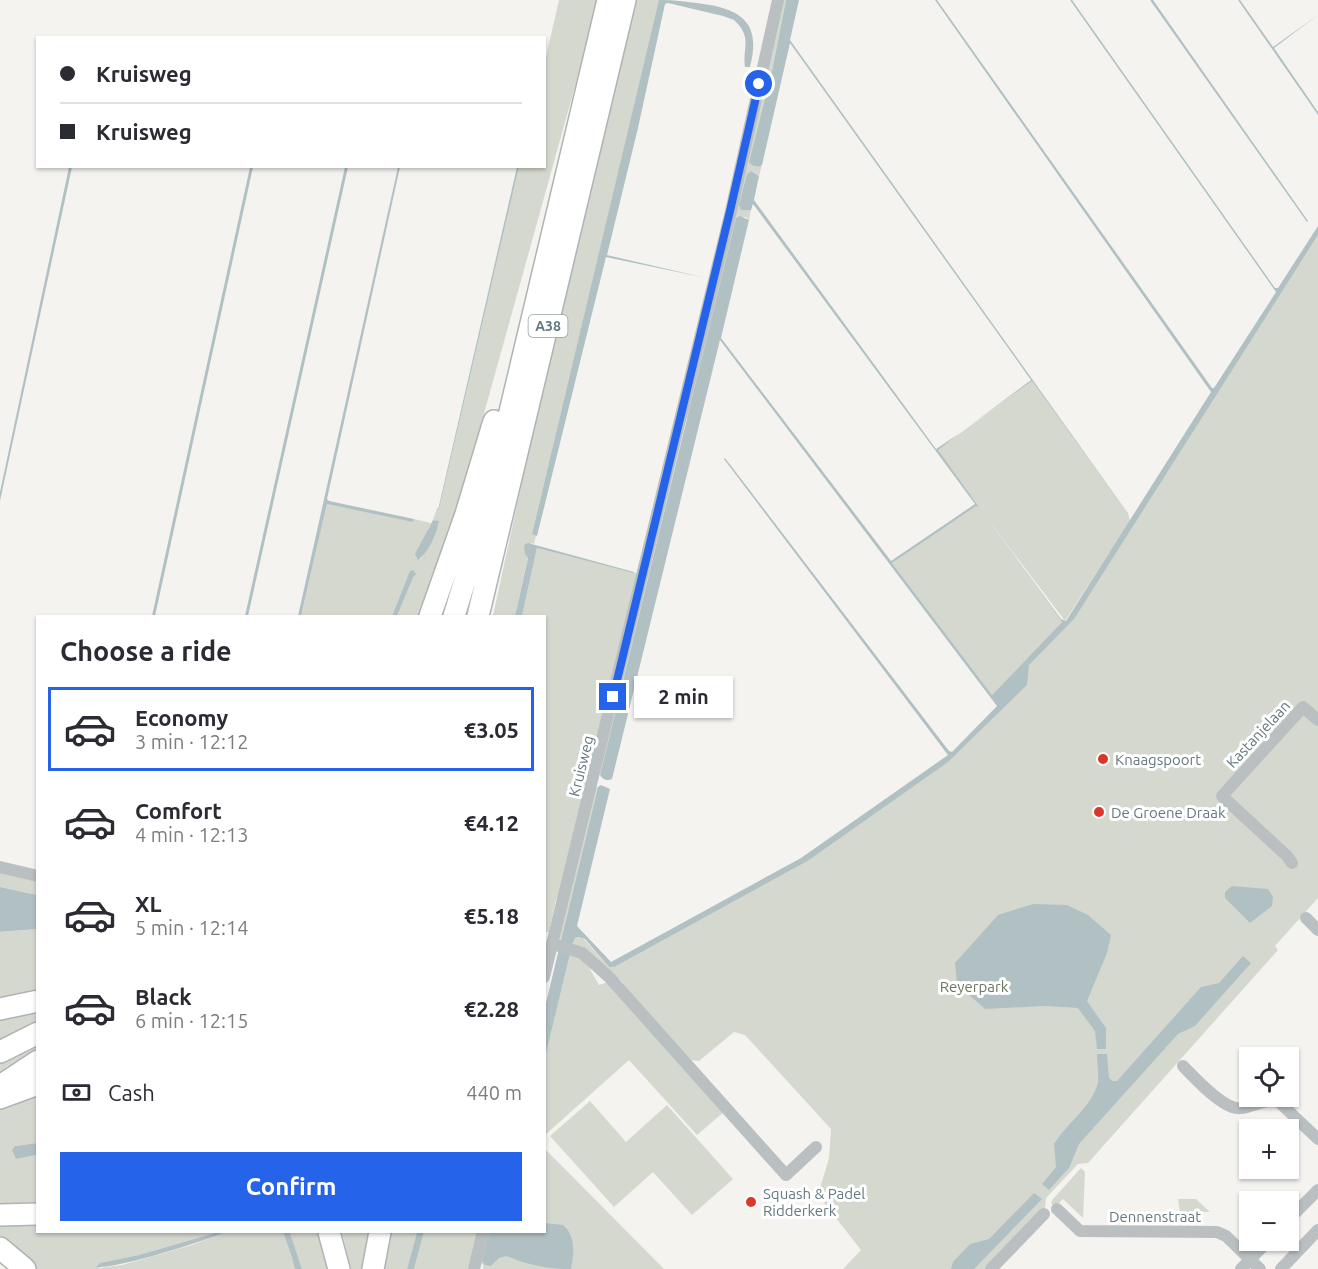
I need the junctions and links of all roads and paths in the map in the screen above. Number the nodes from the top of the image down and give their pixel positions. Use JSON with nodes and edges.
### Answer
{"nodes":[{"id":1,"x":608,"y":0,"type":"edge"},
{"id":2,"x":625,"y":0,"type":"edge"},
{"id":3,"x":778,"y":0,"type":"edge"},
{"id":4,"x":530,"y":327,"type":"junction"},
{"id":5,"x":430,"y":615,"type":"edge"},
{"id":6,"x":454,"y":615,"type":"edge"},
{"id":7,"x":478,"y":615,"type":"edge"},
{"id":8,"x":1318,"y":720,"type":"edge"},
{"id":9,"x":1292,"y":863,"type":"dead end"},
{"id":10,"x":0,"y":867,"type":"edge"},
{"id":11,"x":36,"y":876,"type":"edge"},
{"id":12,"x":1306,"y":918,"type":"dead end"},
{"id":13,"x":1318,"y":930,"type":"edge"},
{"id":14,"x":561,"y":946,"type":"junction"},
{"id":15,"x":546,"y":973,"type":"edge"},
{"id":16,"x":36,"y":1001,"type":"edge"},
{"id":17,"x":0,"y":1009,"type":"edge"},
{"id":18,"x":36,"y":1035,"type":"edge"},
{"id":19,"x":0,"y":1052,"type":"edge"},
{"id":20,"x":36,"y":1062,"type":"edge"},
{"id":21,"x":1182,"y":1066,"type":"dead end"},
{"id":22,"x":36,"y":1085,"type":"edge"},
{"id":23,"x":0,"y":1086,"type":"edge"},
{"id":24,"x":0,"y":1098,"type":"edge"},
{"id":25,"x":1318,"y":1139,"type":"edge"},
{"id":26,"x":816,"y":1147,"type":"dead end"},
{"id":27,"x":1318,"y":1190,"type":"edge"},
{"id":28,"x":1057,"y":1209,"type":"dead end"},
{"id":29,"x":1299,"y":1209,"type":"edge"},
{"id":30,"x":36,"y":1214,"type":"edge"},
{"id":31,"x":1044,"y":1214,"type":"dead end"},
{"id":32,"x":0,"y":1215,"type":"edge"},
{"id":33,"x":1318,"y":1230,"type":"edge"},
{"id":34,"x":329,"y":1233,"type":"edge"},
{"id":35,"x":380,"y":1233,"type":"edge"},
{"id":36,"x":483,"y":1233,"type":"edge"},
{"id":37,"x":0,"y":1248,"type":"edge"},
{"id":38,"x":1258,"y":1251,"type":"edge"},
{"id":39,"x":1245,"y":1264,"type":"edge"},
{"id":40,"x":25,"y":1269,"type":"edge"},
{"id":41,"x":339,"y":1269,"type":"edge"},
{"id":42,"x":373,"y":1269,"type":"edge"},
{"id":43,"x":474,"y":1269,"type":"edge"},
{"id":44,"x":990,"y":1269,"type":"edge"},
{"id":45,"x":1260,"y":1269,"type":"edge"},
{"id":46,"x":1281,"y":1269,"type":"edge"}],
"edges":[{"from":1,"to":4,"type":"highway","number":"A38"},
{"from":2,"to":7,"type":"highway","number":"A38"},
{"from":3,"to":14,"type":"street","name":"Kruisweg"},
{"from":4,"to":5,"type":"highway","number":"A38"},
{"from":4,"to":6,"type":"highway","number":"A38"},
{"from":8,"to":9,"type":"street","name":"Kastanjelaan"},
{"from":10,"to":11,"type":"street"},
{"from":12,"to":13,"type":"street"},
{"from":14,"to":15,"type":"street","name":"Kruisweg"},
{"from":14,"to":26,"type":"street"},
{"from":16,"to":17,"type":"highway"},
{"from":18,"to":19,"type":"highway"},
{"from":20,"to":23,"type":"highway"},
{"from":21,"to":25,"type":"street"},
{"from":22,"to":24,"type":"highway"},
{"from":27,"to":29,"type":"street"},
{"from":28,"to":39,"type":"street","name":"Dennenstraat"},
{"from":30,"to":32,"type":"highway"},
{"from":31,"to":44,"type":"street"},
{"from":33,"to":46,"type":"street"},
{"from":34,"to":41,"type":"highway"},
{"from":35,"to":42,"type":"highway"},
{"from":36,"to":43,"type":"street"},
{"from":37,"to":40,"type":"highway"},
{"from":38,"to":39,"type":"street"},
{"from":39,"to":45,"type":"street","name":"Dennenstraat"}]}
